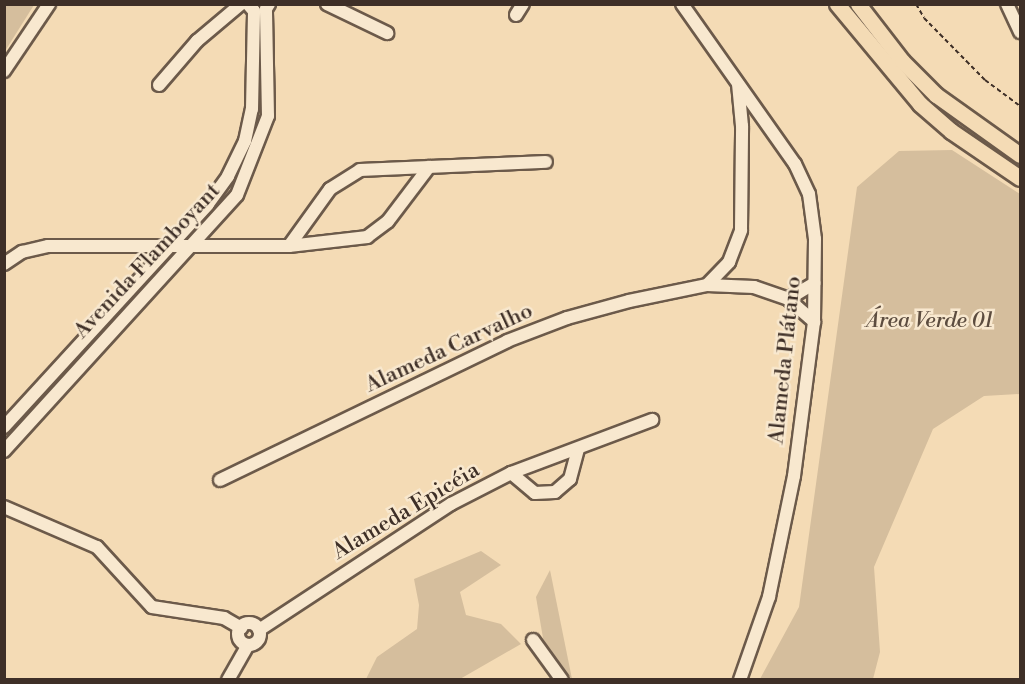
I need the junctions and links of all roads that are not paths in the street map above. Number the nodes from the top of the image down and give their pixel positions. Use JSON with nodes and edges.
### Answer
{"nodes":[{"id":1,"x":49,"y":4,"type":"edge"},
{"id":2,"x":241,"y":4,"type":"edge"},
{"id":3,"x":327,"y":4,"type":"edge"},
{"id":4,"x":682,"y":4,"type":"edge"},
{"id":5,"x":837,"y":4,"type":"edge"},
{"id":6,"x":858,"y":4,"type":"edge"},
{"id":7,"x":1007,"y":4,"type":"edge"},
{"id":8,"x":259,"y":7,"type":"edge"},
{"id":9,"x":1020,"y":32,"type":"edge"},
{"id":10,"x":387,"y":33,"type":"dead end"},
{"id":11,"x":4,"y":71,"type":"edge"},
{"id":12,"x":738,"y":82,"type":"junction"},
{"id":13,"x":159,"y":85,"type":"dead end"},
{"id":14,"x":762,"y":117,"type":"junction"},
{"id":15,"x":742,"y":126,"type":"junction"},
{"id":16,"x":1020,"y":155,"type":"edge"},
{"id":17,"x":546,"y":162,"type":"dead end"},
{"id":18,"x":429,"y":168,"type":"junction"},
{"id":19,"x":1020,"y":178,"type":"edge"},
{"id":20,"x":168,"y":244,"type":"junction"},
{"id":21,"x":188,"y":245,"type":"junction"},
{"id":22,"x":290,"y":246,"type":"junction"},
{"id":23,"x":729,"y":262,"type":"junction"},
{"id":24,"x":4,"y":264,"type":"edge"},
{"id":25,"x":143,"y":272,"type":"junction"},
{"id":26,"x":155,"y":281,"type":"junction"},
{"id":27,"x":815,"y":283,"type":"junction"},
{"id":28,"x":707,"y":285,"type":"junction"},
{"id":29,"x":734,"y":285,"type":"junction"},
{"id":30,"x":788,"y":299,"type":"junction"},
{"id":31,"x":814,"y":322,"type":"junction"},
{"id":32,"x":652,"y":420,"type":"dead end"},
{"id":33,"x":4,"y":427,"type":"edge"},
{"id":34,"x":578,"y":450,"type":"junction"},
{"id":35,"x":4,"y":451,"type":"edge"},
{"id":36,"x":511,"y":473,"type":"junction"},
{"id":37,"x":220,"y":480,"type":"dead end"},
{"id":38,"x":4,"y":507,"type":"edge"},
{"id":39,"x":241,"y":628,"type":"junction"},
{"id":40,"x":259,"y":630,"type":"junction"},
{"id":41,"x":533,"y":640,"type":"dead end"},
{"id":42,"x":248,"y":645,"type":"junction"},
{"id":43,"x":228,"y":680,"type":"edge"},
{"id":44,"x":562,"y":680,"type":"edge"},
{"id":45,"x":740,"y":680,"type":"edge"}],
"edges":[{"from":1,"to":11,"type":"street"},
{"from":2,"to":13,"type":"street"},
{"from":3,"to":10,"type":"street"},
{"from":4,"to":12,"type":"street","name":"Alameda Plátano"},
{"from":5,"to":19,"type":"main road"},
{"from":6,"to":16,"type":"main road"},
{"from":7,"to":9,"type":"street"},
{"from":8,"to":20,"type":"street","name":"Avenida Flamboyant"},
{"from":8,"to":21,"type":"street","name":"Avenida Flamboyant"},
{"from":12,"to":14,"type":"street","name":"Alameda Plátano"},
{"from":12,"to":15,"type":"street"},
{"from":14,"to":15,"type":"street"},
{"from":14,"to":27,"type":"street","name":"Alameda Plátano"},
{"from":15,"to":23,"type":"street"},
{"from":17,"to":18,"type":"street"},
{"from":18,"to":22,"type":"street"},
{"from":18,"to":22,"type":"street"},
{"from":20,"to":21,"type":"street"},
{"from":20,"to":24,"type":"street"},
{"from":20,"to":25,"type":"street","name":"Avenida Flamboyant"},
{"from":21,"to":22,"type":"street"},
{"from":21,"to":26,"type":"street","name":"Avenida Flamboyant"},
{"from":23,"to":28,"type":"street"},
{"from":23,"to":29,"type":"street"},
{"from":25,"to":26,"type":"street"},
{"from":25,"to":33,"type":"street","name":"Avenida Flamboyant"},
{"from":26,"to":35,"type":"street","name":"Avenida Flamboyant"},
{"from":27,"to":30,"type":"street"},
{"from":27,"to":31,"type":"street","name":"Alameda Plátano"},
{"from":28,"to":29,"type":"street","name":"Alameda Carvalho"},
{"from":28,"to":37,"type":"street","name":"Alameda Carvalho"},
{"from":29,"to":30,"type":"street","name":"Alameda Carvalho"},
{"from":30,"to":31,"type":"street"},
{"from":31,"to":45,"type":"street","name":"Alameda Plátano"},
{"from":32,"to":34,"type":"street","name":"Alameda Epicéia"},
{"from":34,"to":36,"type":"street","name":"Alameda Epicéia"},
{"from":34,"to":36,"type":"street"},
{"from":36,"to":40,"type":"street","name":"Alameda Epicéia"},
{"from":38,"to":39,"type":"street"},
{"from":39,"to":40,"type":"street"},
{"from":39,"to":42,"type":"street"},
{"from":40,"to":42,"type":"street"},
{"from":41,"to":44,"type":"street"},
{"from":42,"to":43,"type":"street"}]}
